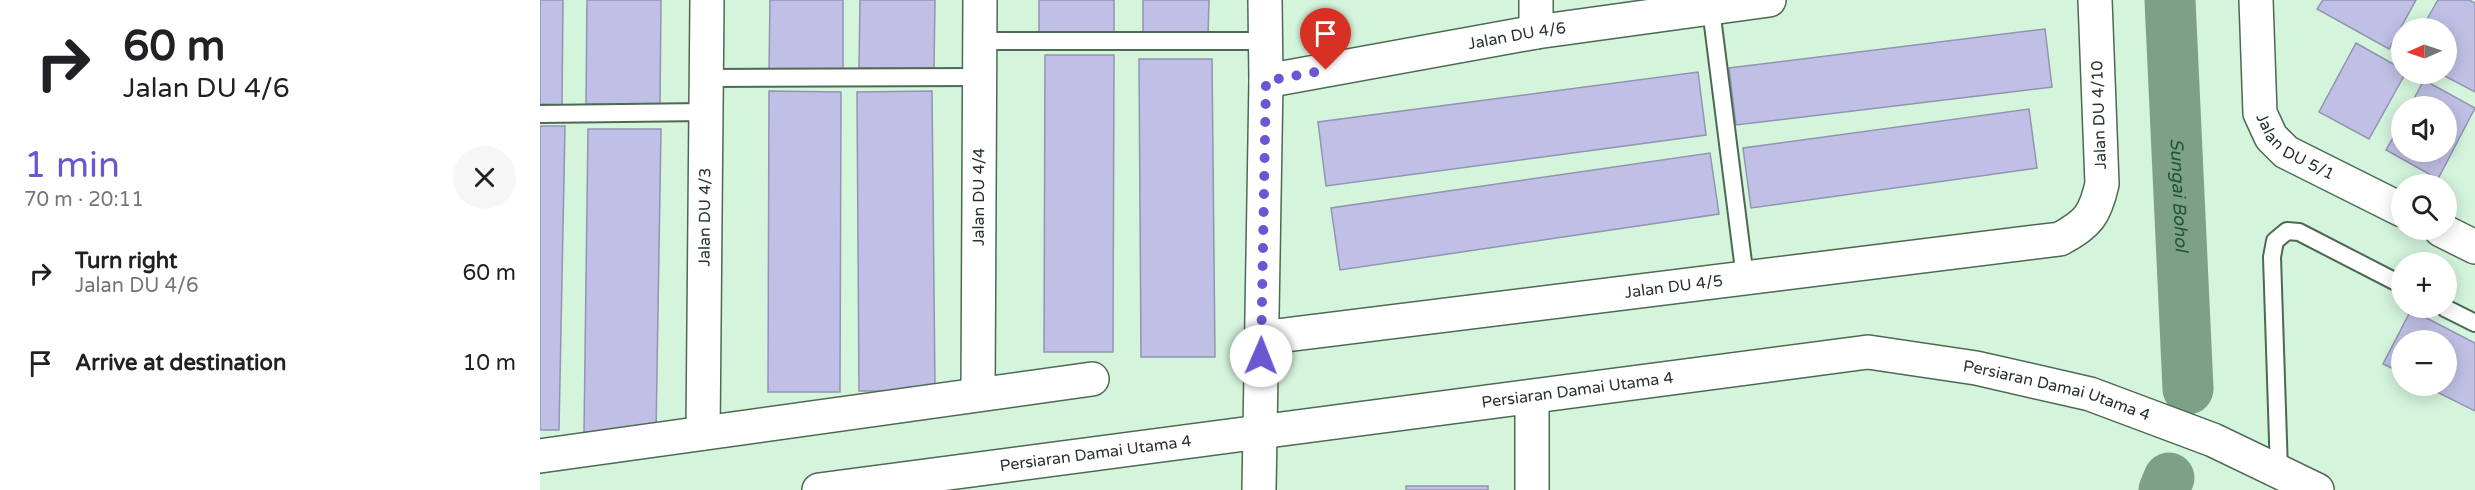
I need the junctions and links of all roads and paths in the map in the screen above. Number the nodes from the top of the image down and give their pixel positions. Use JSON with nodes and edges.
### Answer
{"nodes":[{"id":1,"x":707,"y":0,"type":"edge"},
{"id":2,"x":980,"y":0,"type":"edge"},
{"id":3,"x":1265,"y":0,"type":"edge"},
{"id":4,"x":1536,"y":0,"type":"edge"},
{"id":5,"x":1769,"y":0,"type":"edge"},
{"id":6,"x":2095,"y":0,"type":"edge"},
{"id":7,"x":2256,"y":0,"type":"edge"},
{"id":8,"x":1711,"y":9,"type":"junction"},
{"id":9,"x":1536,"y":32,"type":"junction"},
{"id":10,"x":981,"y":41,"type":"junction"},
{"id":11,"x":1264,"y":41,"type":"junction"},
{"id":12,"x":980,"y":77,"type":"junction"},
{"id":13,"x":706,"y":78,"type":"junction"},
{"id":14,"x":1266,"y":81,"type":"junction"},
{"id":15,"x":705,"y":112,"type":"junction"},
{"id":16,"x":540,"y":114,"type":"edge"},
{"id":17,"x":2391,"y":204,"type":"edge"},
{"id":18,"x":2084,"y":226,"type":"joint"},
{"id":19,"x":2457,"y":238,"type":"edge"},
{"id":20,"x":2475,"y":247,"type":"edge"},
{"id":21,"x":1745,"y":278,"type":"junction"},
{"id":22,"x":2391,"y":279,"type":"edge"},
{"id":23,"x":2457,"y":314,"type":"edge"},
{"id":24,"x":2475,"y":323,"type":"edge"},
{"id":25,"x":1261,"y":338,"type":"junction"},
{"id":26,"x":1092,"y":379,"type":"dead end"},
{"id":27,"x":978,"y":393,"type":"junction"},
{"id":28,"x":1532,"y":398,"type":"junction"},
{"id":29,"x":703,"y":433,"type":"junction"},
{"id":30,"x":1258,"y":433,"type":"junction"},
{"id":31,"x":540,"y":456,"type":"edge"},
{"id":32,"x":2279,"y":471,"type":"junction"},
{"id":33,"x":979,"y":480,"type":"edge"},
{"id":34,"x":819,"y":490,"type":"edge"},
{"id":35,"x":1259,"y":490,"type":"edge"},
{"id":36,"x":1532,"y":490,"type":"edge"},
{"id":37,"x":2317,"y":490,"type":"edge"}],
"edges":[{"from":1,"to":13,"type":"street","name":"Jalan DU 4/3"},
{"from":2,"to":10,"type":"street","name":"Jalan DU 4/4"},
{"from":3,"to":11,"type":"street"},
{"from":4,"to":9,"type":"street"},
{"from":5,"to":8,"type":"street","name":"Jalan DU 4/6"},
{"from":6,"to":18,"type":"street","name":"Jalan DU 4/10"},
{"from":7,"to":17,"type":"street","name":"Jalan DU 5/1"},
{"from":8,"to":9,"type":"street","name":"Jalan DU 4/6"},
{"from":8,"to":21,"type":"lane"},
{"from":9,"to":14,"type":"street","name":"Jalan DU 4/6"},
{"from":10,"to":11,"type":"lane"},
{"from":10,"to":12,"type":"street","name":"Jalan DU 4/4"},
{"from":11,"to":14,"type":"street"},
{"from":12,"to":13,"type":"lane"},
{"from":12,"to":27,"type":"street","name":"Jalan DU 4/4"},
{"from":13,"to":15,"type":"street","name":"Jalan DU 4/3"},
{"from":14,"to":25,"type":"street"},
{"from":15,"to":16,"type":"lane"},
{"from":15,"to":29,"type":"street","name":"Jalan DU 4/3"},
{"from":18,"to":21,"type":"street","name":"Jalan DU 4/5"},
{"from":19,"to":20,"type":"street"},
{"from":21,"to":25,"type":"street","name":"Jalan DU 4/5"},
{"from":22,"to":32,"type":"lane"},
{"from":23,"to":24,"type":"lane"},
{"from":25,"to":30,"type":"street"},
{"from":26,"to":27,"type":"street"},
{"from":27,"to":29,"type":"street"},
{"from":28,"to":30,"type":"street","name":"Persiaran Damai Utama 4"},
{"from":28,"to":32,"type":"street","name":"Persiaran Damai Utama 4"},
{"from":28,"to":36,"type":"street"},
{"from":29,"to":31,"type":"street"},
{"from":30,"to":33,"type":"street","name":"Persiaran Damai Utama 4"},
{"from":30,"to":35,"type":"street"},
{"from":32,"to":37,"type":"street","name":"Persiaran Damai Utama 4"},
{"from":33,"to":34,"type":"street","name":"Persiaran Damai Utama 4"}]}
